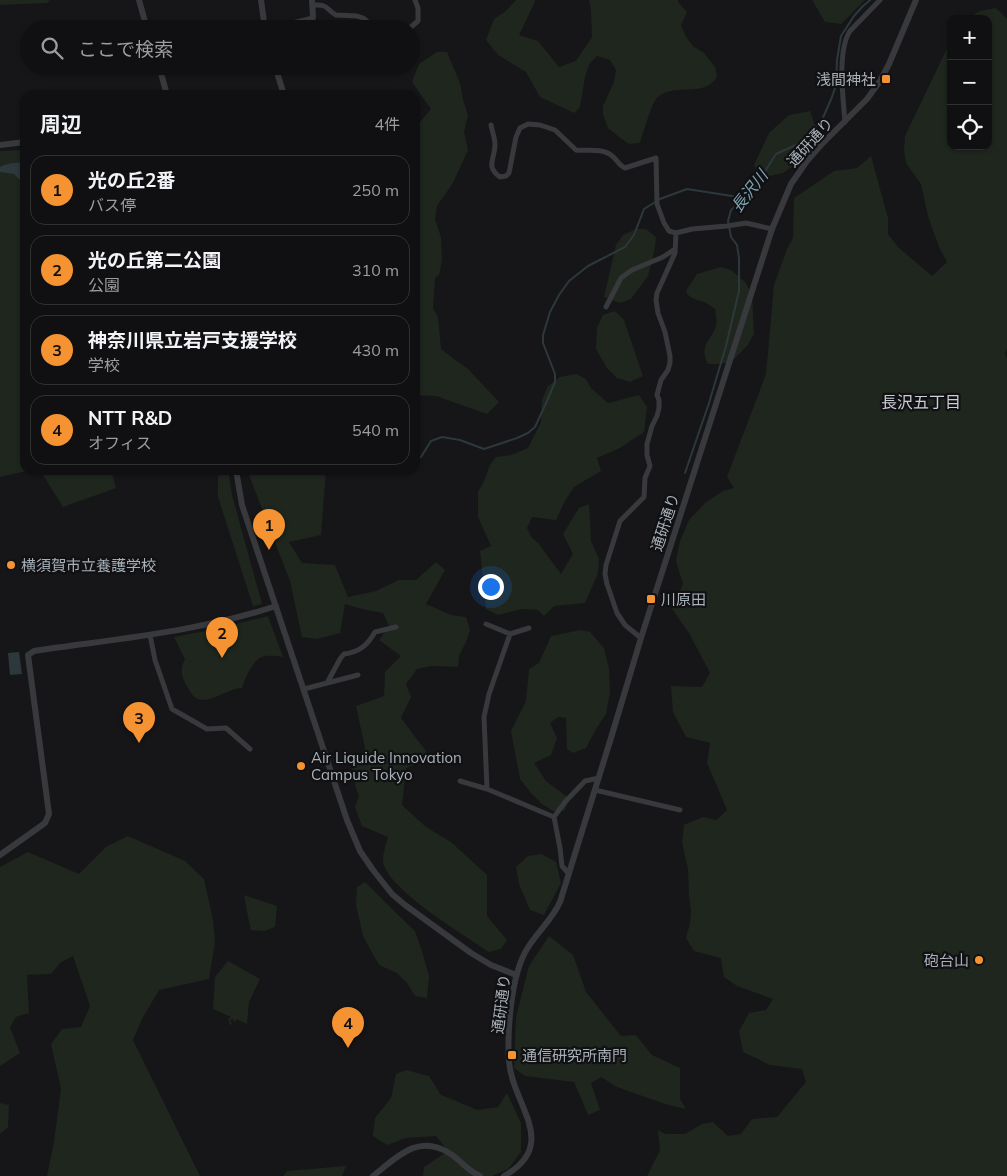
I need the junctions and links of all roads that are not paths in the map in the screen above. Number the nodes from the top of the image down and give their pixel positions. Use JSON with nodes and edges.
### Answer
{"nodes":[{"id":1,"x":138,"y":0,"type":"edge"},
{"id":2,"x":262,"y":0,"type":"edge"},
{"id":3,"x":415,"y":0,"type":"edge"},
{"id":4,"x":880,"y":0,"type":"edge"},
{"id":5,"x":916,"y":0,"type":"edge"},
{"id":6,"x":312,"y":3,"type":"edge"},
{"id":7,"x":311,"y":19,"type":"joint"},
{"id":8,"x":144,"y":20,"type":"edge"},
{"id":9,"x":265,"y":20,"type":"edge"},
{"id":10,"x":307,"y":20,"type":"edge"},
{"id":11,"x":366,"y":20,"type":"edge"},
{"id":12,"x":418,"y":20,"type":"edge"},
{"id":13,"x":162,"y":75,"type":"edge"},
{"id":14,"x":278,"y":75,"type":"edge"},
{"id":15,"x":167,"y":90,"type":"edge"},
{"id":16,"x":283,"y":90,"type":"edge"},
{"id":17,"x":845,"y":122,"type":"junction"},
{"id":18,"x":491,"y":125,"type":"dead end"},
{"id":19,"x":20,"y":142,"type":"edge"},
{"id":20,"x":1,"y":144,"type":"edge"},
{"id":21,"x":772,"y":229,"type":"junction"},
{"id":22,"x":676,"y":233,"type":"junction"},
{"id":23,"x":675,"y":249,"type":"junction"},
{"id":24,"x":606,"y":307,"type":"dead end"},
{"id":25,"x":237,"y":475,"type":"edge"},
{"id":26,"x":276,"y":606,"type":"junction"},
{"id":27,"x":486,"y":624,"type":"dead end"},
{"id":28,"x":396,"y":627,"type":"dead end"},
{"id":29,"x":528,"y":628,"type":"dead end"},
{"id":30,"x":510,"y":634,"type":"junction"},
{"id":31,"x":150,"y":635,"type":"junction"},
{"id":32,"x":641,"y":638,"type":"junction"},
{"id":33,"x":358,"y":675,"type":"dead end"},
{"id":34,"x":327,"y":683,"type":"junction"},
{"id":35,"x":304,"y":689,"type":"junction"},
{"id":36,"x":250,"y":749,"type":"dead end"},
{"id":37,"x":599,"y":778,"type":"junction"},
{"id":38,"x":460,"y":781,"type":"dead end"},
{"id":39,"x":488,"y":789,"type":"junction"},
{"id":40,"x":595,"y":790,"type":"junction"},
{"id":41,"x":680,"y":810,"type":"dead end"},
{"id":42,"x":554,"y":817,"type":"junction"},
{"id":43,"x":0,"y":855,"type":"edge"},
{"id":44,"x":569,"y":874,"type":"junction"},
{"id":45,"x":516,"y":974,"type":"junction"},
{"id":46,"x":373,"y":1176,"type":"edge"},
{"id":47,"x":480,"y":1176,"type":"edge"},
{"id":48,"x":504,"y":1176,"type":"edge"}],
"edges":[{"from":1,"to":8,"type":"street"},
{"from":2,"to":9,"type":"street"},
{"from":3,"to":12,"type":"street"},
{"from":4,"to":17,"type":"street"},
{"from":5,"to":17,"type":"street","name":"通研通り"},
{"from":6,"to":7,"type":"street"},
{"from":6,"to":11,"type":"street"},
{"from":7,"to":10,"type":"street"},
{"from":13,"to":15,"type":"street"},
{"from":14,"to":16,"type":"street"},
{"from":17,"to":21,"type":"street","name":"通研通り"},
{"from":18,"to":22,"type":"street"},
{"from":19,"to":20,"type":"street"},
{"from":21,"to":22,"type":"street"},
{"from":21,"to":32,"type":"street","name":"通研通り"},
{"from":22,"to":23,"type":"street"},
{"from":23,"to":24,"type":"street"},
{"from":23,"to":32,"type":"street"},
{"from":25,"to":26,"type":"street"},
{"from":26,"to":31,"type":"street"},
{"from":26,"to":35,"type":"street"},
{"from":27,"to":30,"type":"street"},
{"from":28,"to":34,"type":"street"},
{"from":29,"to":30,"type":"street"},
{"from":30,"to":39,"type":"street"},
{"from":31,"to":36,"type":"street"},
{"from":31,"to":43,"type":"street"},
{"from":32,"to":37,"type":"street","name":"通研通り"},
{"from":33,"to":34,"type":"street"},
{"from":34,"to":35,"type":"street"},
{"from":35,"to":45,"type":"street"},
{"from":37,"to":40,"type":"street","name":"通研通り"},
{"from":37,"to":42,"type":"street"},
{"from":38,"to":39,"type":"street"},
{"from":39,"to":42,"type":"street"},
{"from":40,"to":41,"type":"street"},
{"from":40,"to":44,"type":"street","name":"通研通り"},
{"from":42,"to":44,"type":"street"},
{"from":44,"to":45,"type":"street","name":"通研通り"},
{"from":45,"to":48,"type":"street","name":"通研通り"},
{"from":46,"to":47,"type":"street"}]}
